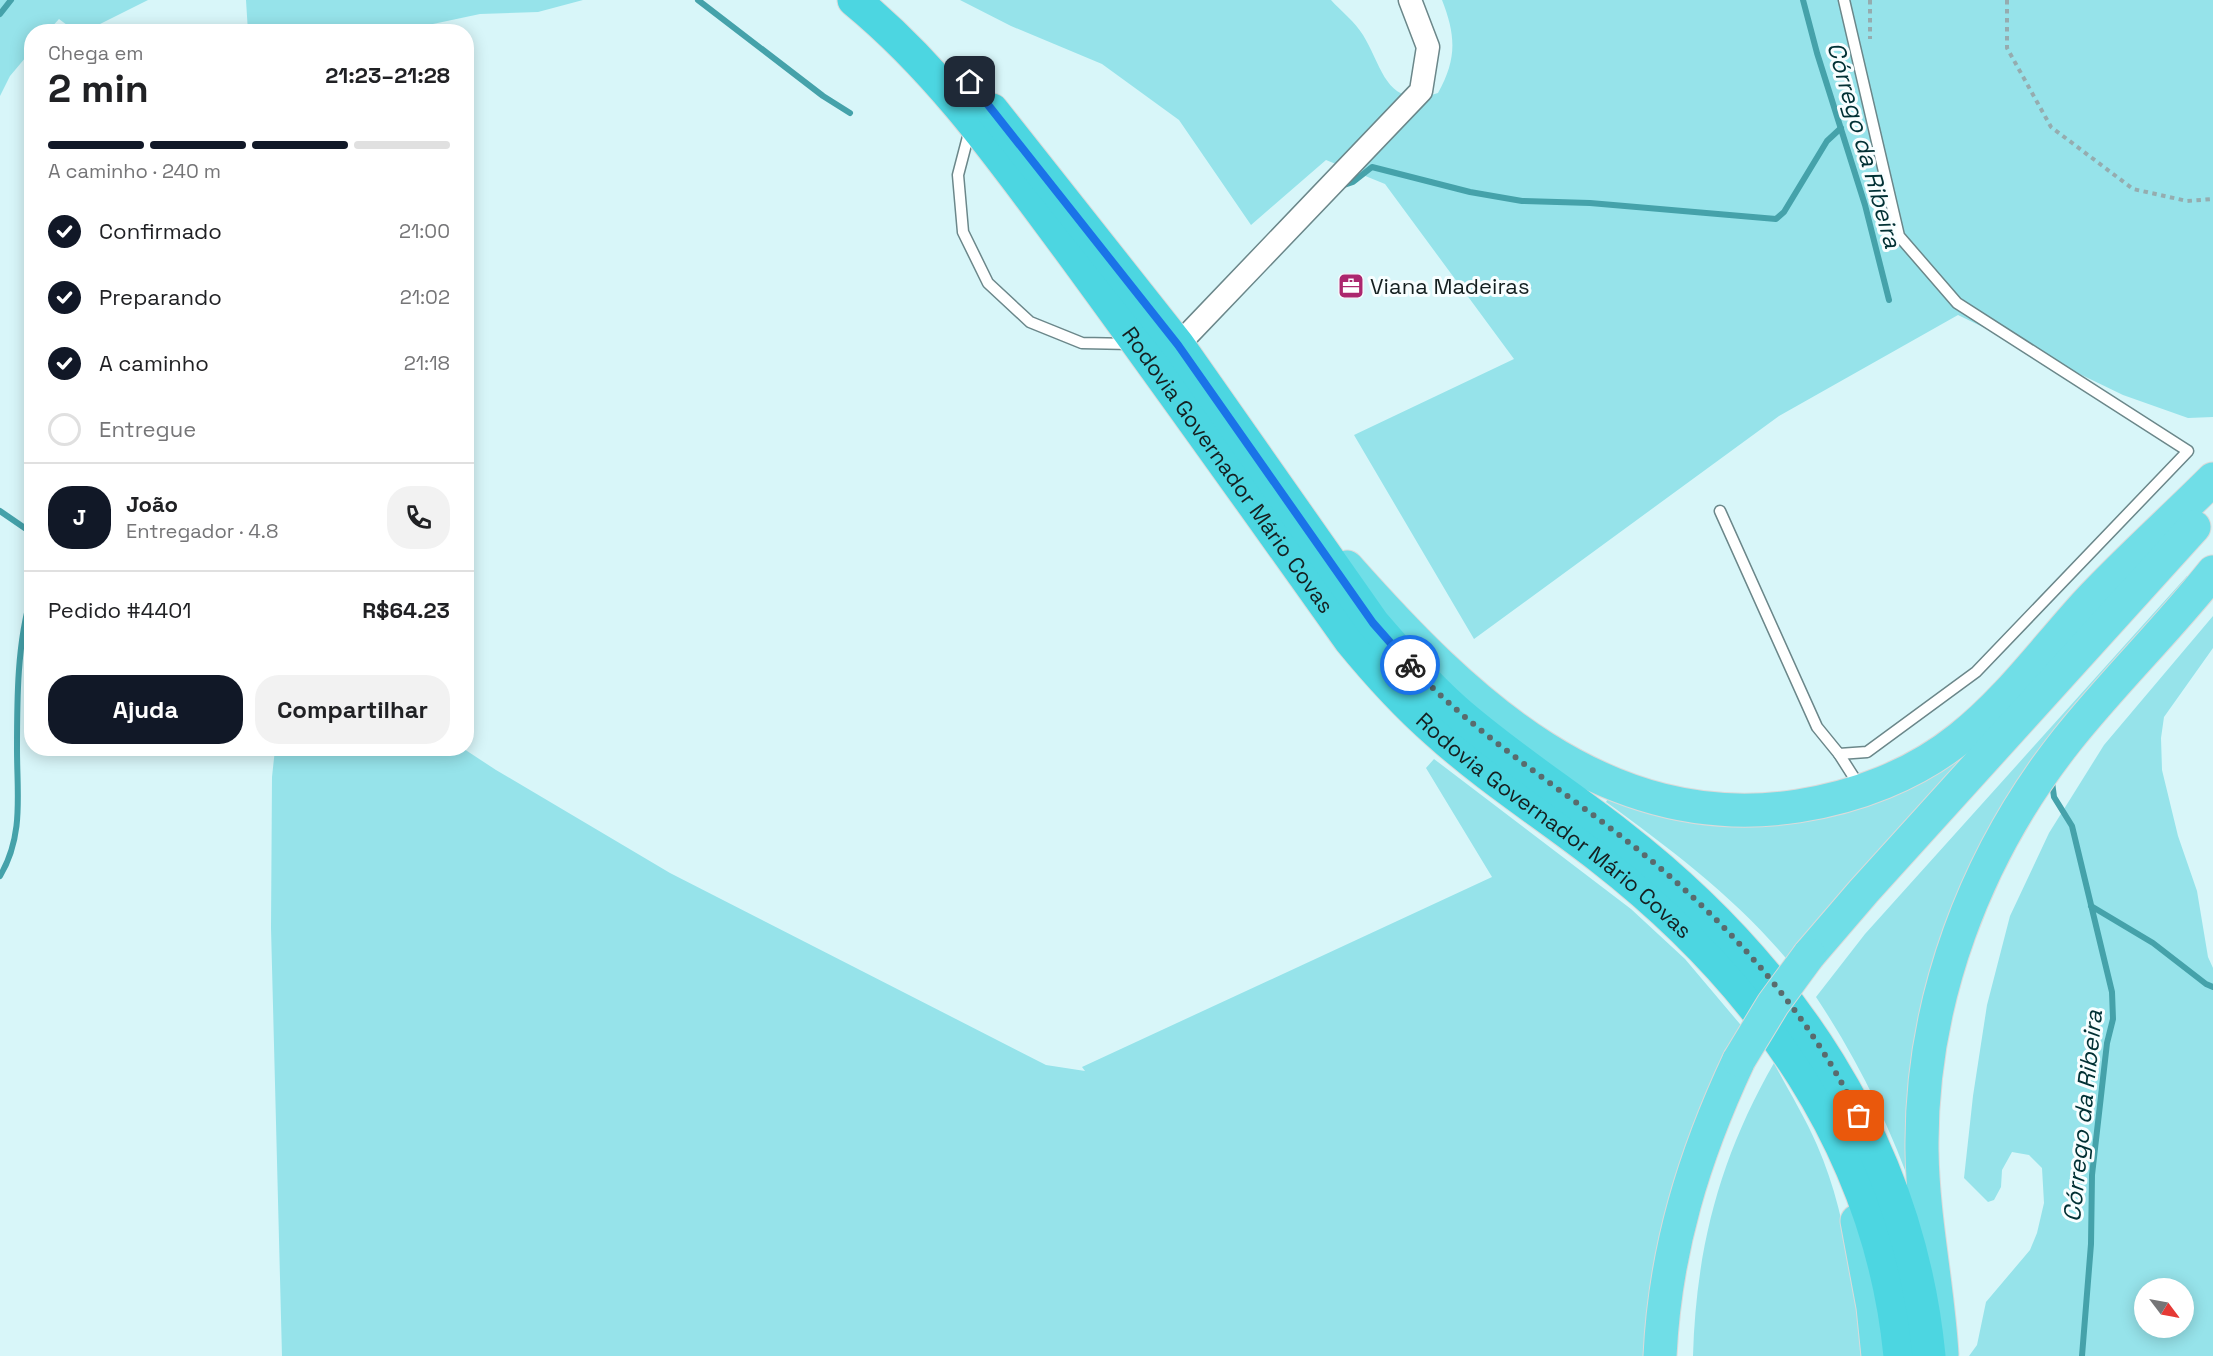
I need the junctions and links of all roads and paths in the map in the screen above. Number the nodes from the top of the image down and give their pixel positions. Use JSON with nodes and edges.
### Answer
{"nodes":[{"id":1,"x":854,"y":0,"type":"edge"},
{"id":2,"x":888,"y":0,"type":"edge"},
{"id":3,"x":1410,"y":0,"type":"edge"},
{"id":4,"x":1844,"y":0,"type":"edge"},
{"id":5,"x":2007,"y":0,"type":"edge"},
{"id":6,"x":973,"y":120,"type":"junction"},
{"id":7,"x":2213,"y":199,"type":"edge"},
{"id":8,"x":1139,"y":345,"type":"junction"},
{"id":9,"x":1178,"y":345,"type":"junction"},
{"id":10,"x":1236,"y":429,"type":"junction"},
{"id":11,"x":2213,"y":479,"type":"edge"},
{"id":12,"x":2213,"y":506,"type":"edge"},
{"id":13,"x":1720,"y":511,"type":"dead end"},
{"id":14,"x":2213,"y":535,"type":"edge"},
{"id":15,"x":2213,"y":573,"type":"edge"},
{"id":16,"x":1839,"y":754,"type":"junction"},
{"id":17,"x":1862,"y":790,"type":"junction"},
{"id":18,"x":1817,"y":961,"type":"junction"},
{"id":19,"x":1748,"y":1065,"type":"junction"},
{"id":20,"x":1812,"y":1089,"type":"junction"},
{"id":21,"x":1660,"y":1356,"type":"edge"},
{"id":22,"x":1683,"y":1356,"type":"edge"},
{"id":23,"x":1878,"y":1356,"type":"edge"},
{"id":24,"x":1900,"y":1356,"type":"edge"},
{"id":25,"x":1929,"y":1356,"type":"edge"},
{"id":26,"x":1942,"y":1356,"type":"edge"}],
"edges":[{"from":1,"to":6,"type":"highway","name":"Rodovia Governador Mário Covas"},
{"from":2,"to":9,"type":"highway","name":"Rodovia Governador Mário Covas"},
{"from":3,"to":9,"type":"street"},
{"from":4,"to":16,"type":"lane"},
{"from":5,"to":7,"type":"path"},
{"from":6,"to":8,"type":"highway","name":"Rodovia Governador Mário Covas"},
{"from":6,"to":8,"type":"lane"},
{"from":8,"to":20,"type":"highway","name":"Rodovia Governador Mário Covas"},
{"from":9,"to":10,"type":"highway","name":"Rodovia Governador Mário Covas"},
{"from":10,"to":17,"type":"highway"},
{"from":10,"to":25,"type":"highway","name":"Rodovia Governador Mário Covas"},
{"from":11,"to":17,"type":"highway"},
{"from":12,"to":18,"type":"highway"},
{"from":13,"to":16,"type":"lane"},
{"from":14,"to":18,"type":"highway"},
{"from":15,"to":26,"type":"highway"},
{"from":16,"to":17,"type":"lane"},
{"from":18,"to":19,"type":"highway","bridge":true},
{"from":19,"to":21,"type":"highway"},
{"from":19,"to":22,"type":"highway"},
{"from":20,"to":23,"type":"highway"},
{"from":20,"to":24,"type":"highway","name":"Rodovia Governador Mário Covas"}]}
